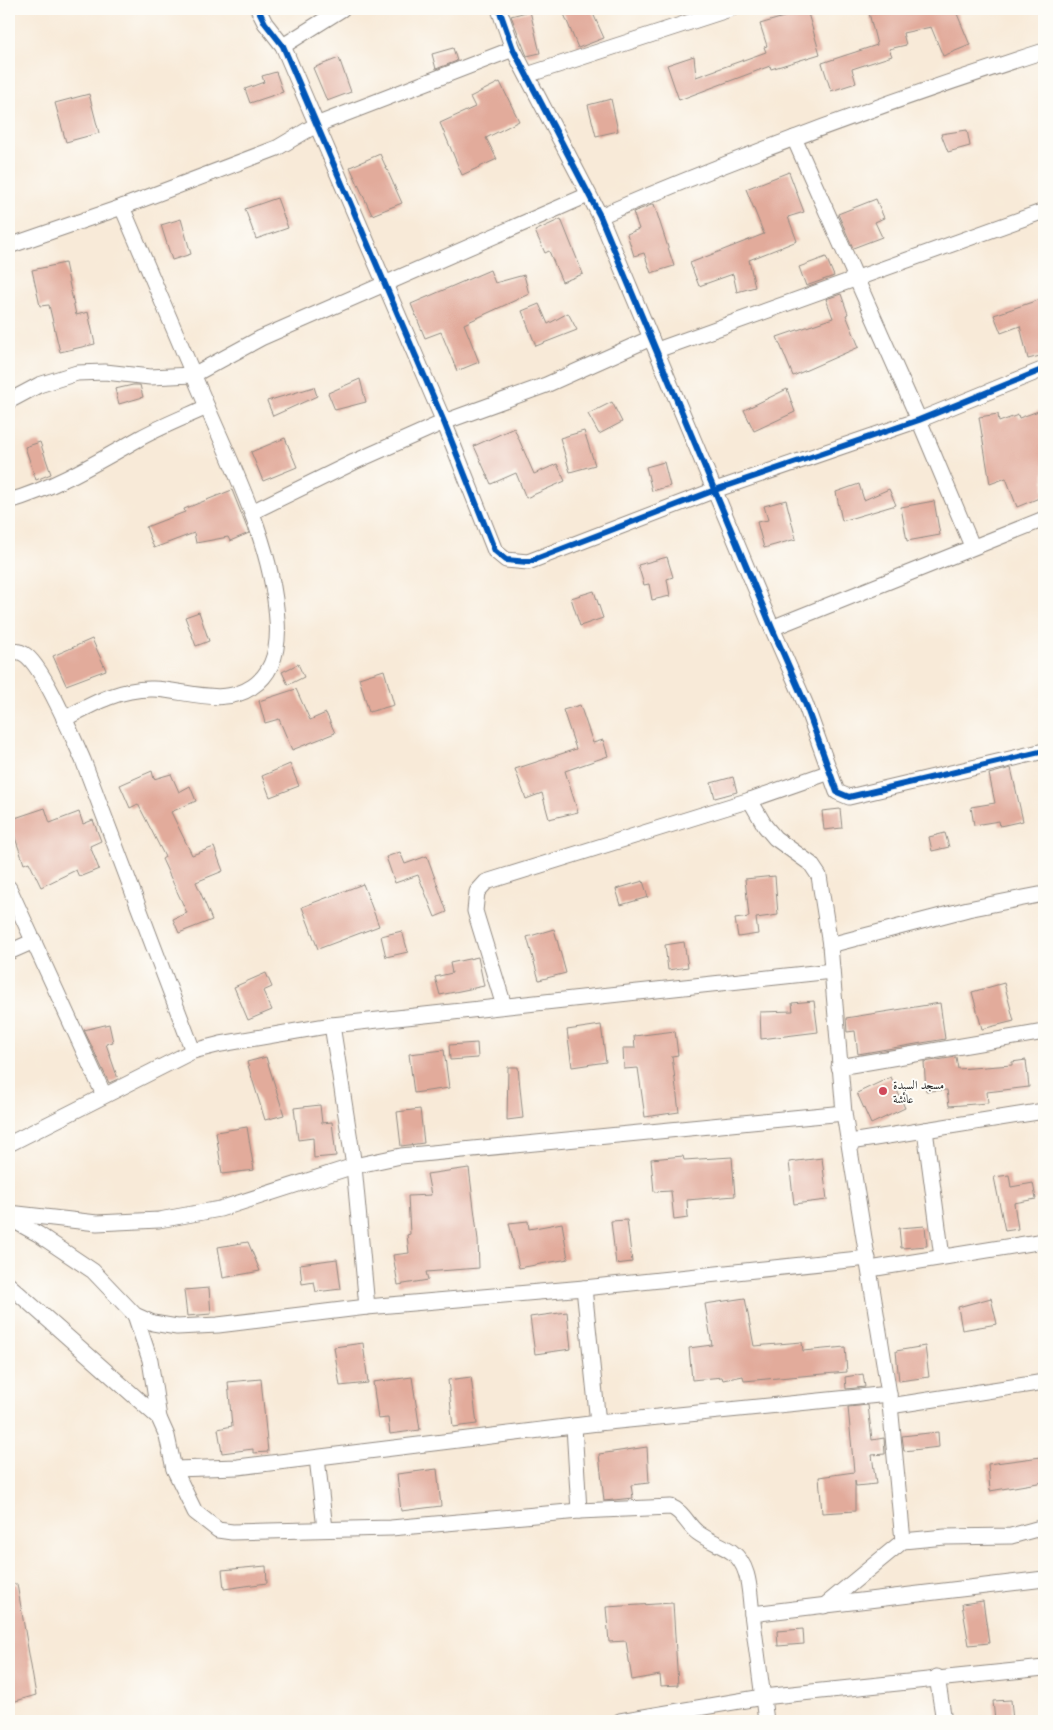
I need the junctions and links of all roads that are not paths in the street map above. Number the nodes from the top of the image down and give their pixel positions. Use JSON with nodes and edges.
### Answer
{"nodes":[{"id":1,"x":258,"y":9,"type":"edge"},
{"id":2,"x":342,"y":9,"type":"edge"},
{"id":3,"x":499,"y":9,"type":"edge"},
{"id":4,"x":730,"y":9,"type":"edge"},
{"id":5,"x":283,"y":46,"type":"junction"},
{"id":6,"x":513,"y":48,"type":"junction"},
{"id":7,"x":1044,"y":51,"type":"edge"},
{"id":8,"x":527,"y":75,"type":"junction"},
{"id":9,"x":316,"y":125,"type":"junction"},
{"id":10,"x":794,"y":138,"type":"junction"},
{"id":11,"x":588,"y":194,"type":"junction"},
{"id":12,"x":122,"y":207,"type":"junction"},
{"id":13,"x":1044,"y":212,"type":"edge"},
{"id":14,"x":600,"y":216,"type":"junction"},
{"id":15,"x":9,"y":246,"type":"edge"},
{"id":16,"x":855,"y":278,"type":"junction"},
{"id":17,"x":385,"y":285,"type":"junction"},
{"id":18,"x":654,"y":344,"type":"junction"},
{"id":19,"x":1044,"y":369,"type":"edge"},
{"id":20,"x":193,"y":375,"type":"junction"},
{"id":21,"x":9,"y":401,"type":"edge"},
{"id":22,"x":207,"y":407,"type":"junction"},
{"id":23,"x":919,"y":420,"type":"junction"},
{"id":24,"x":444,"y":422,"type":"junction"},
{"id":25,"x":715,"y":490,"type":"junction"},
{"id":26,"x":9,"y":501,"type":"edge"},
{"id":27,"x":252,"y":512,"type":"junction"},
{"id":28,"x":1044,"y":519,"type":"edge"},
{"id":29,"x":972,"y":546,"type":"junction"},
{"id":30,"x":772,"y":628,"type":"junction"},
{"id":31,"x":9,"y":651,"type":"edge"},
{"id":32,"x":64,"y":719,"type":"junction"},
{"id":33,"x":1044,"y":751,"type":"edge"},
{"id":34,"x":830,"y":772,"type":"junction"},
{"id":35,"x":750,"y":800,"type":"junction"},
{"id":36,"x":9,"y":888,"type":"edge"},
{"id":37,"x":1044,"y":894,"type":"edge"},
{"id":38,"x":34,"y":941,"type":"junction"},
{"id":39,"x":830,"y":945,"type":"junction"},
{"id":40,"x":9,"y":952,"type":"edge"},
{"id":41,"x":832,"y":971,"type":"junction"},
{"id":42,"x":504,"y":1006,"type":"junction"},
{"id":43,"x":332,"y":1025,"type":"junction"},
{"id":44,"x":1044,"y":1032,"type":"edge"},
{"id":45,"x":193,"y":1051,"type":"junction"},
{"id":46,"x":839,"y":1067,"type":"junction"},
{"id":47,"x":104,"y":1095,"type":"junction"},
{"id":48,"x":1044,"y":1111,"type":"edge"},
{"id":49,"x":844,"y":1113,"type":"junction"},
{"id":50,"x":925,"y":1130,"type":"junction"},
{"id":51,"x":850,"y":1142,"type":"junction"},
{"id":52,"x":9,"y":1144,"type":"edge"},
{"id":53,"x":354,"y":1166,"type":"junction"},
{"id":54,"x":9,"y":1213,"type":"edge"},
{"id":55,"x":9,"y":1218,"type":"edge"},
{"id":56,"x":1044,"y":1241,"type":"edge"},
{"id":57,"x":942,"y":1258,"type":"junction"},
{"id":58,"x":869,"y":1263,"type":"junction"},
{"id":59,"x":9,"y":1285,"type":"edge"},
{"id":60,"x":584,"y":1288,"type":"junction"},
{"id":61,"x":367,"y":1307,"type":"junction"},
{"id":62,"x":135,"y":1315,"type":"junction"},
{"id":63,"x":1044,"y":1382,"type":"edge"},
{"id":64,"x":889,"y":1400,"type":"junction"},
{"id":65,"x":159,"y":1418,"type":"junction"},
{"id":66,"x":598,"y":1423,"type":"junction"},
{"id":67,"x":574,"y":1426,"type":"junction"},
{"id":68,"x":317,"y":1458,"type":"junction"},
{"id":69,"x":174,"y":1469,"type":"junction"},
{"id":70,"x":579,"y":1511,"type":"junction"},
{"id":71,"x":1044,"y":1527,"type":"edge"},
{"id":72,"x":325,"y":1529,"type":"junction"},
{"id":73,"x":903,"y":1541,"type":"junction"},
{"id":74,"x":1044,"y":1579,"type":"edge"},
{"id":75,"x":824,"y":1606,"type":"junction"},
{"id":76,"x":752,"y":1614,"type":"junction"},
{"id":77,"x":1044,"y":1668,"type":"edge"},
{"id":78,"x":937,"y":1678,"type":"junction"},
{"id":79,"x":763,"y":1697,"type":"junction"},
{"id":80,"x":620,"y":1721,"type":"edge"},
{"id":81,"x":766,"y":1721,"type":"edge"},
{"id":82,"x":944,"y":1721,"type":"edge"}],
"edges":[{"from":1,"to":5,"type":"street"},
{"from":2,"to":5,"type":"street"},
{"from":3,"to":6,"type":"street"},
{"from":4,"to":8,"type":"street"},
{"from":5,"to":9,"type":"street"},
{"from":6,"to":8,"type":"street"},
{"from":6,"to":9,"type":"street"},
{"from":7,"to":10,"type":"street"},
{"from":8,"to":11,"type":"street"},
{"from":9,"to":12,"type":"street"},
{"from":9,"to":17,"type":"street"},
{"from":10,"to":14,"type":"street"},
{"from":10,"to":16,"type":"street"},
{"from":11,"to":14,"type":"street"},
{"from":11,"to":17,"type":"street"},
{"from":12,"to":15,"type":"street"},
{"from":12,"to":20,"type":"street"},
{"from":13,"to":16,"type":"street"},
{"from":14,"to":18,"type":"street"},
{"from":16,"to":18,"type":"street"},
{"from":16,"to":23,"type":"street"},
{"from":17,"to":20,"type":"street"},
{"from":17,"to":24,"type":"street"},
{"from":18,"to":24,"type":"street"},
{"from":18,"to":25,"type":"street"},
{"from":19,"to":23,"type":"street"},
{"from":20,"to":21,"type":"street"},
{"from":20,"to":22,"type":"street"},
{"from":22,"to":26,"type":"street"},
{"from":22,"to":27,"type":"street"},
{"from":23,"to":25,"type":"street"},
{"from":23,"to":29,"type":"street"},
{"from":24,"to":25,"type":"street"},
{"from":24,"to":27,"type":"street"},
{"from":25,"to":30,"type":"street"},
{"from":27,"to":32,"type":"street"},
{"from":28,"to":29,"type":"street"},
{"from":29,"to":30,"type":"street"},
{"from":30,"to":34,"type":"street"},
{"from":31,"to":32,"type":"street"},
{"from":32,"to":45,"type":"street"},
{"from":33,"to":34,"type":"street"},
{"from":34,"to":35,"type":"street"},
{"from":35,"to":39,"type":"street"},
{"from":35,"to":42,"type":"street"},
{"from":36,"to":38,"type":"street"},
{"from":37,"to":39,"type":"street"},
{"from":38,"to":40,"type":"street"},
{"from":38,"to":47,"type":"street"},
{"from":39,"to":41,"type":"street"},
{"from":41,"to":42,"type":"street"},
{"from":41,"to":46,"type":"street"},
{"from":42,"to":43,"type":"street"},
{"from":43,"to":45,"type":"street"},
{"from":43,"to":53,"type":"street"},
{"from":44,"to":46,"type":"street"},
{"from":45,"to":47,"type":"street"},
{"from":46,"to":49,"type":"street"},
{"from":47,"to":52,"type":"street"},
{"from":48,"to":50,"type":"street"},
{"from":49,"to":51,"type":"street"},
{"from":49,"to":53,"type":"street"},
{"from":50,"to":51,"type":"street"},
{"from":50,"to":57,"type":"street"},
{"from":51,"to":58,"type":"street"},
{"from":53,"to":54,"type":"street"},
{"from":53,"to":61,"type":"street"},
{"from":55,"to":62,"type":"street"},
{"from":56,"to":57,"type":"street"},
{"from":57,"to":58,"type":"street"},
{"from":58,"to":60,"type":"street"},
{"from":58,"to":64,"type":"street"},
{"from":59,"to":65,"type":"street"},
{"from":60,"to":61,"type":"street"},
{"from":60,"to":66,"type":"street"},
{"from":61,"to":62,"type":"street"},
{"from":62,"to":65,"type":"street"},
{"from":63,"to":64,"type":"street"},
{"from":64,"to":66,"type":"street"},
{"from":64,"to":73,"type":"street"},
{"from":65,"to":69,"type":"street"},
{"from":66,"to":67,"type":"street"},
{"from":67,"to":68,"type":"street"},
{"from":67,"to":70,"type":"street"},
{"from":68,"to":69,"type":"street"},
{"from":68,"to":72,"type":"street"},
{"from":69,"to":72,"type":"street"},
{"from":70,"to":72,"type":"street"},
{"from":70,"to":76,"type":"street"},
{"from":71,"to":73,"type":"street"},
{"from":73,"to":75,"type":"street"},
{"from":74,"to":75,"type":"street"},
{"from":75,"to":76,"type":"street"},
{"from":76,"to":79,"type":"street"},
{"from":77,"to":78,"type":"street"},
{"from":78,"to":79,"type":"street"},
{"from":78,"to":82,"type":"street"},
{"from":79,"to":80,"type":"street"},
{"from":79,"to":81,"type":"street"}]}
